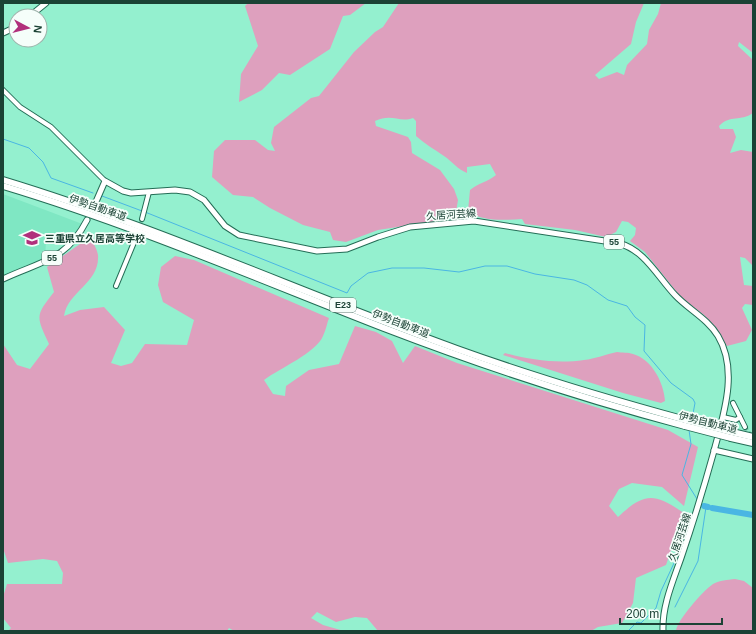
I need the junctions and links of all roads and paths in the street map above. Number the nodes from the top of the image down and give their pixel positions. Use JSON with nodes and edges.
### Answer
{"nodes":[{"id":1,"x":3,"y":90,"type":"edge"},
{"id":2,"x":3,"y":180,"type":"edge"},
{"id":3,"x":105,"y":181,"type":"junction"},
{"id":4,"x":3,"y":186,"type":"edge"},
{"id":5,"x":149,"y":192,"type":"junction"},
{"id":6,"x":95,"y":204,"type":"dead end"},
{"id":7,"x":142,"y":219,"type":"tunnel mouth"},
{"id":8,"x":87,"y":220,"type":"dead end"},
{"id":9,"x":136,"y":240,"type":"tunnel mouth"},
{"id":10,"x":3,"y":280,"type":"edge"},
{"id":11,"x":116,"y":286,"type":"dead end"},
{"id":12,"x":733,"y":403,"type":"dead end"},
{"id":13,"x":723,"y":417,"type":"junction"},
{"id":14,"x":740,"y":418,"type":"junction"},
{"id":15,"x":685,"y":423,"type":"junction"},
{"id":16,"x":746,"y":427,"type":"tunnel mouth"},
{"id":17,"x":732,"y":435,"type":"junction"},
{"id":18,"x":753,"y":437,"type":"edge"},
{"id":19,"x":753,"y":443,"type":"edge"},
{"id":20,"x":714,"y":450,"type":"junction"},
{"id":21,"x":753,"y":459,"type":"edge"},
{"id":22,"x":663,"y":631,"type":"edge"}],
"edges":[{"from":1,"to":3,"type":"street"},
{"from":2,"to":15,"type":"highway","name":"伊勢自動車道","number":"E23"},
{"from":3,"to":5,"type":"main road","name":"久居河芸線","number":"55"},
{"from":3,"to":6,"type":"main road"},
{"from":4,"to":15,"type":"highway","name":"伊勢自動車道","number":"E23"},
{"from":5,"to":7,"type":"street"},
{"from":5,"to":13,"type":"main road","name":"久居河芸線","number":"55"},
{"from":8,"to":10,"type":"main road","number":"55"},
{"from":9,"to":11,"type":"street"},
{"from":12,"to":14,"type":"street"},
{"from":13,"to":14,"type":"street"},
{"from":13,"to":20,"type":"main road","name":"久居河芸線","number":"55"},
{"from":14,"to":16,"type":"street"},
{"from":15,"to":17,"type":"highway","name":"伊勢自動車道","number":"E23","bridge":true},
{"from":17,"to":18,"type":"highway","name":"伊勢自動車道","number":"E23"},
{"from":17,"to":19,"type":"highway","name":"伊勢自動車道","number":"E23"},
{"from":20,"to":21,"type":"main road"},
{"from":20,"to":22,"type":"main road","name":"久居河芸線","number":"55"}]}
